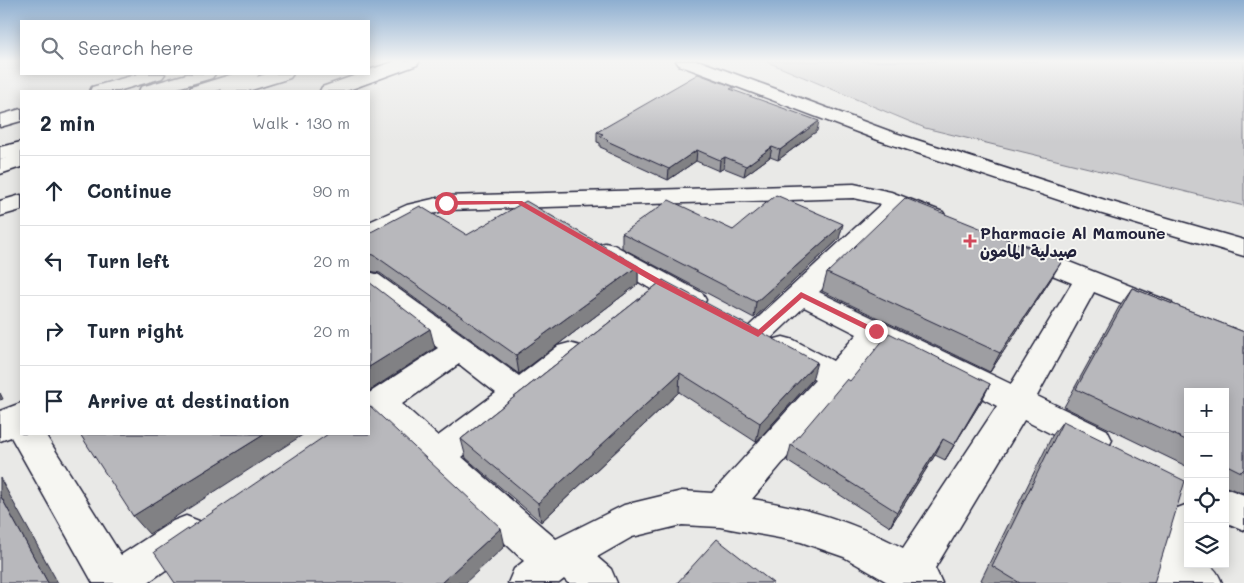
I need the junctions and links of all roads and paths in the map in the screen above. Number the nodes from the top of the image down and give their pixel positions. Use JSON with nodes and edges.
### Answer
{"nodes":[{"id":1,"x":758,"y":88,"type":"edge"},
{"id":2,"x":20,"y":114,"type":"edge"},
{"id":3,"x":0,"y":121,"type":"edge"},
{"id":4,"x":20,"y":130,"type":"edge"},
{"id":5,"x":0,"y":136,"type":"edge"},
{"id":6,"x":20,"y":148,"type":"edge"},
{"id":7,"x":0,"y":154,"type":"edge"},
{"id":8,"x":20,"y":160,"type":"edge"},
{"id":9,"x":0,"y":167,"type":"edge"},
{"id":10,"x":20,"y":202,"type":"edge"},
{"id":11,"x":520,"y":202,"type":"junction"},
{"id":12,"x":897,"y":202,"type":"junction"},
{"id":13,"x":0,"y":209,"type":"edge"},
{"id":14,"x":951,"y":224,"type":"edge"},
{"id":15,"x":561,"y":226,"type":"edge"},
{"id":16,"x":370,"y":231,"type":"edge"},
{"id":17,"x":586,"y":240,"type":"edge"},
{"id":18,"x":996,"y":243,"type":"edge"},
{"id":19,"x":1244,"y":248,"type":"edge"},
{"id":20,"x":1087,"y":280,"type":"junction"},
{"id":21,"x":370,"y":282,"type":"edge"},
{"id":22,"x":660,"y":283,"type":"junction"},
{"id":23,"x":801,"y":294,"type":"junction"},
{"id":24,"x":637,"y":301,"type":"edge"},
{"id":25,"x":1179,"y":317,"type":"edge"},
{"id":26,"x":876,"y":331,"type":"junction"},
{"id":27,"x":758,"y":334,"type":"junction"},
{"id":28,"x":590,"y":338,"type":"edge"},
{"id":29,"x":459,"y":349,"type":"junction"},
{"id":30,"x":837,"y":377,"type":"junction"},
{"id":31,"x":519,"y":393,"type":"junction"},
{"id":32,"x":1018,"y":401,"type":"junction"},
{"id":33,"x":374,"y":407,"type":"edge"},
{"id":34,"x":24,"y":435,"type":"edge"},
{"id":35,"x":1116,"y":450,"type":"edge"},
{"id":36,"x":438,"y":456,"type":"junction"},
{"id":37,"x":1229,"y":506,"type":"edge"},
{"id":38,"x":720,"y":510,"type":"junction"},
{"id":39,"x":1244,"y":513,"type":"edge"},
{"id":40,"x":212,"y":516,"type":"edge"},
{"id":41,"x":1188,"y":523,"type":"edge"},
{"id":42,"x":549,"y":566,"type":"edge"},
{"id":43,"x":916,"y":578,"type":"edge"},
{"id":44,"x":1183,"y":578,"type":"edge"},
{"id":45,"x":114,"y":582,"type":"edge"},
{"id":46,"x":597,"y":583,"type":"edge"}],
"edges":[{"from":1,"to":19,"type":"main road"},
{"from":2,"to":3,"type":"main road"},
{"from":4,"to":5,"type":"main road"},
{"from":6,"to":7,"type":"main road"},
{"from":8,"to":9,"type":"main road"},
{"from":10,"to":13,"type":"main road"},
{"from":11,"to":12,"type":"main road"},
{"from":11,"to":15,"type":"main road"},
{"from":11,"to":16,"type":"main road"},
{"from":12,"to":14,"type":"main road"},
{"from":12,"to":23,"type":"main road"},
{"from":17,"to":22,"type":"main road"},
{"from":18,"to":20,"type":"main road"},
{"from":20,"to":25,"type":"main road"},
{"from":20,"to":32,"type":"main road"},
{"from":21,"to":29,"type":"main road"},
{"from":22,"to":24,"type":"main road"},
{"from":22,"to":27,"type":"main road"},
{"from":23,"to":26,"type":"main road"},
{"from":23,"to":27,"type":"main road"},
{"from":26,"to":30,"type":"main road"},
{"from":26,"to":32,"type":"main road"},
{"from":27,"to":30,"type":"main road"},
{"from":28,"to":31,"type":"main road"},
{"from":29,"to":31,"type":"main road"},
{"from":29,"to":33,"type":"main road"},
{"from":30,"to":38,"type":"main road"},
{"from":31,"to":36,"type":"main road"},
{"from":32,"to":35,"type":"main road"},
{"from":32,"to":43,"type":"main road"},
{"from":33,"to":36,"type":"main road"},
{"from":34,"to":45,"type":"main road"},
{"from":36,"to":42,"type":"main road"},
{"from":37,"to":39,"type":"main road"},
{"from":38,"to":42,"type":"main road"},
{"from":38,"to":43,"type":"main road"},
{"from":40,"to":45,"type":"main road"},
{"from":41,"to":44,"type":"main road"},
{"from":42,"to":46,"type":"main road"}]}
